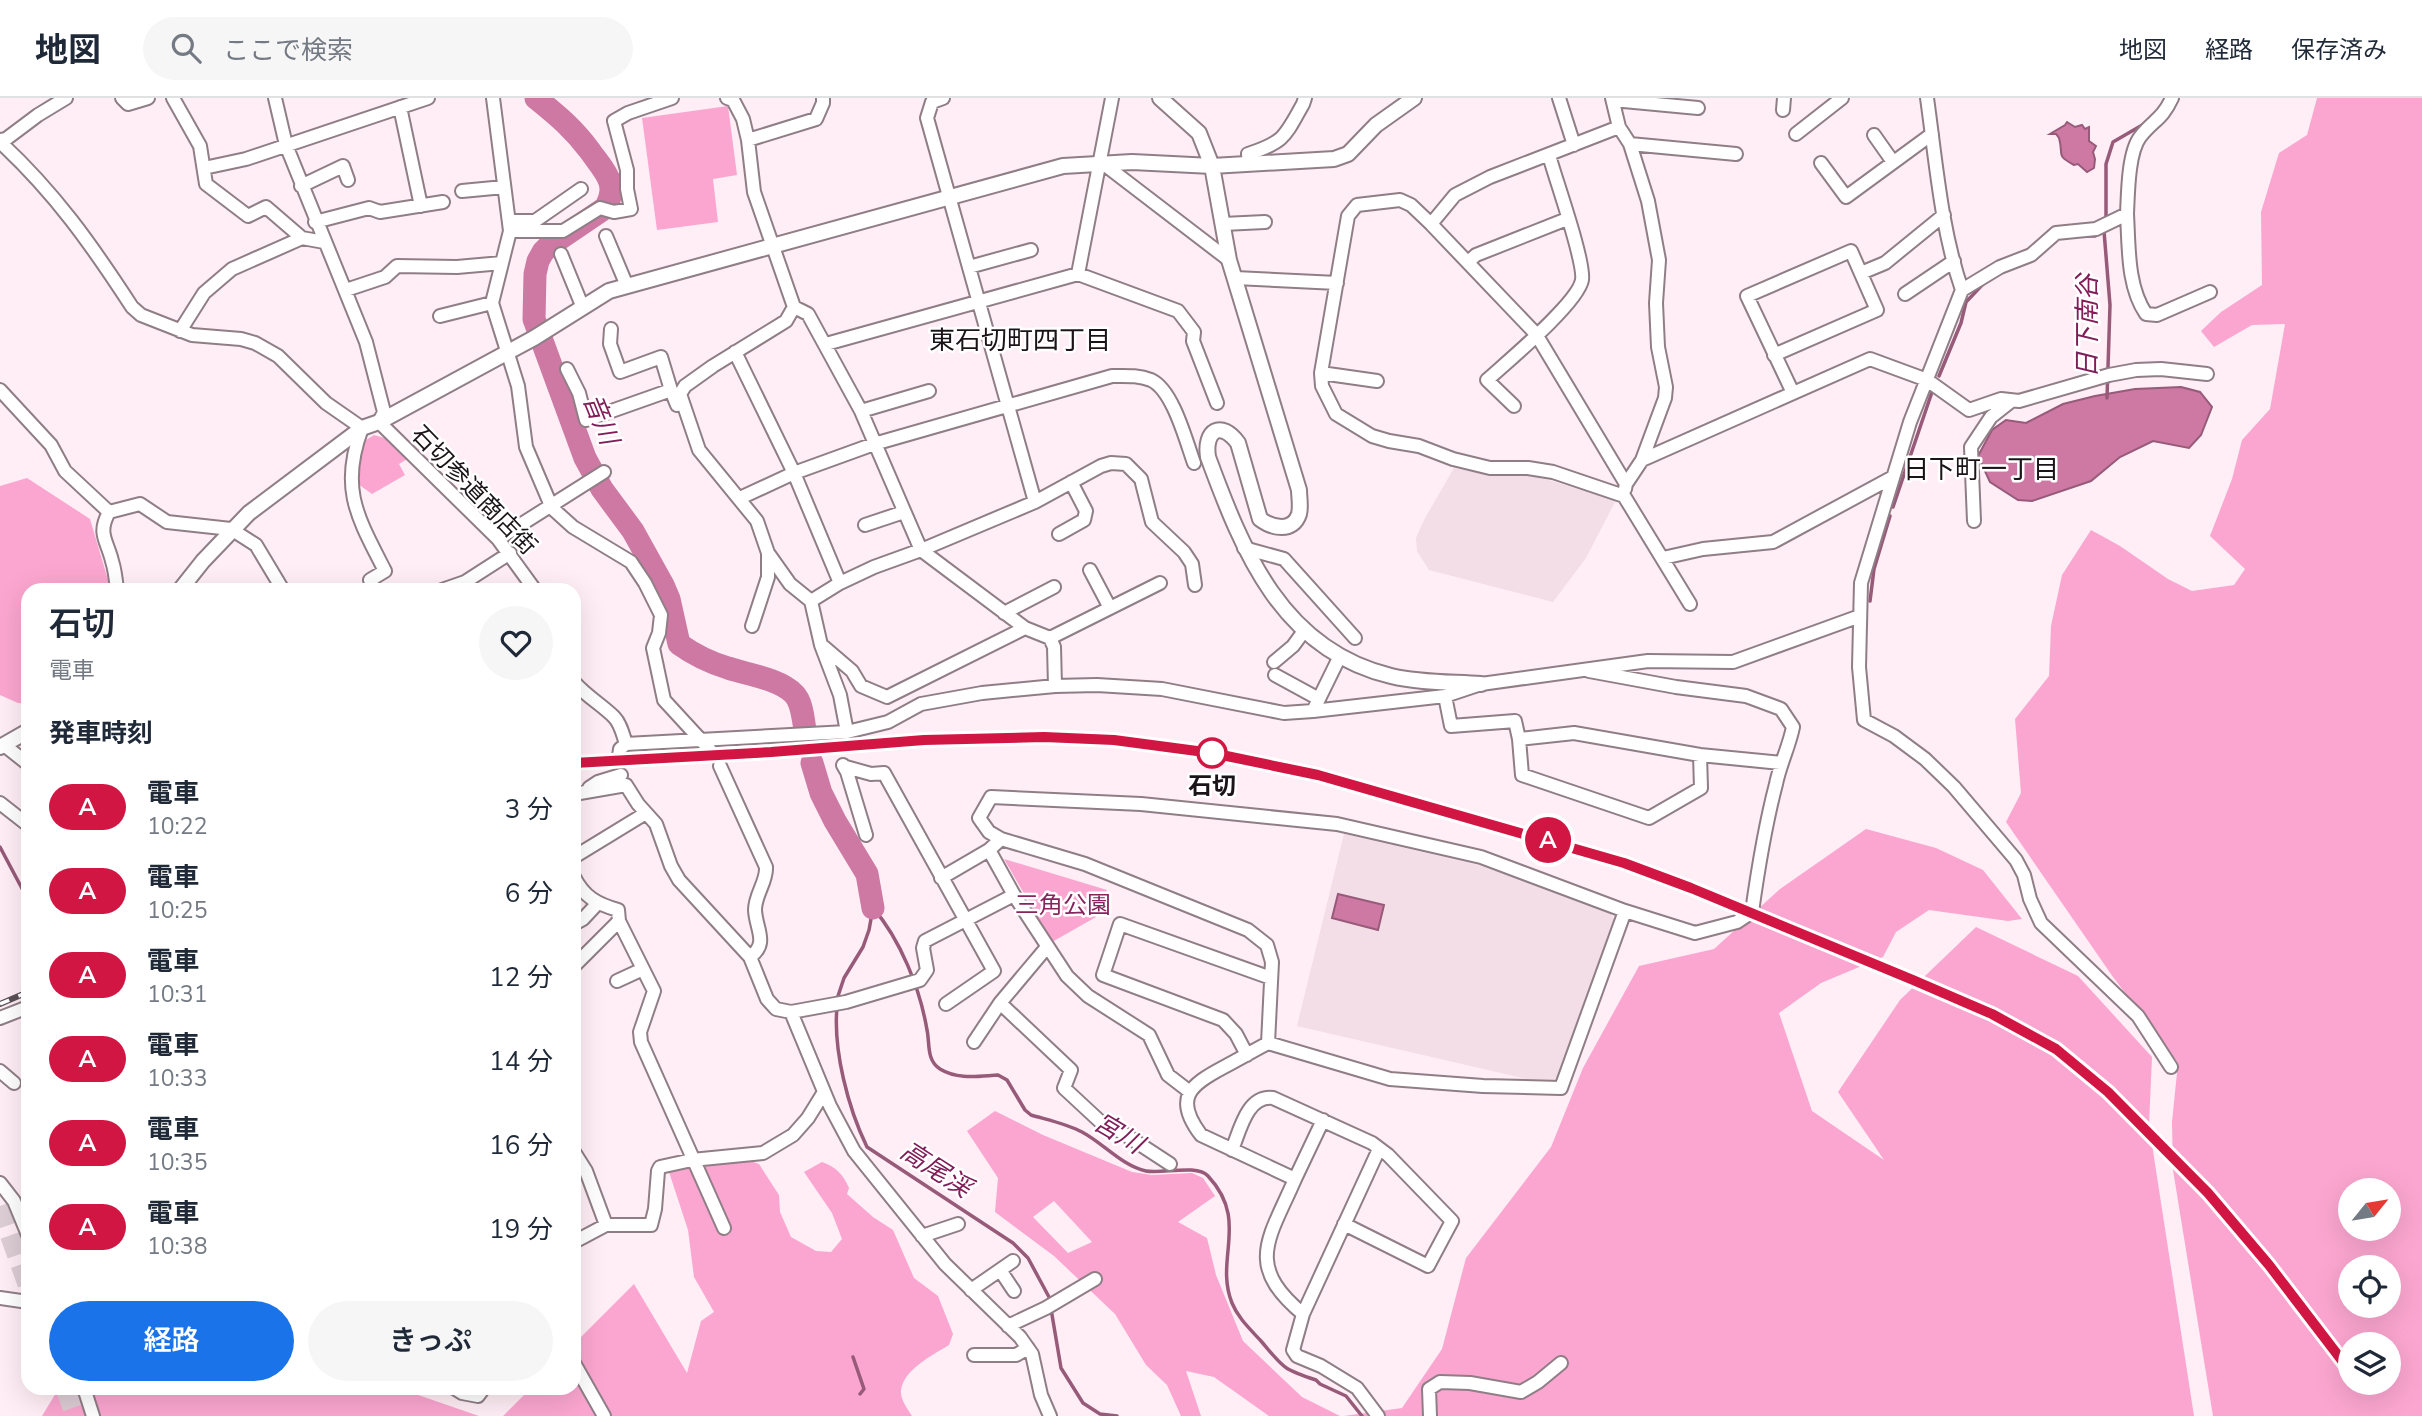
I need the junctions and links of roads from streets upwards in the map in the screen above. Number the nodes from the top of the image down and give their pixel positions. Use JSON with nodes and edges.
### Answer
{"nodes":[{"id":1,"x":66,"y":98,"type":"edge"},
{"id":2,"x":121,"y":98,"type":"edge"},
{"id":3,"x":148,"y":98,"type":"edge"},
{"id":4,"x":173,"y":98,"type":"edge"},
{"id":5,"x":275,"y":98,"type":"edge"},
{"id":6,"x":428,"y":98,"type":"edge"},
{"id":7,"x":493,"y":98,"type":"edge"},
{"id":8,"x":672,"y":98,"type":"edge"},
{"id":9,"x":727,"y":98,"type":"edge"},
{"id":10,"x":822,"y":98,"type":"edge"},
{"id":11,"x":943,"y":98,"type":"edge"},
{"id":12,"x":1112,"y":98,"type":"edge"},
{"id":13,"x":1160,"y":98,"type":"edge"},
{"id":14,"x":1304,"y":98,"type":"edge"},
{"id":15,"x":1414,"y":98,"type":"edge"},
{"id":16,"x":1559,"y":98,"type":"edge"},
{"id":17,"x":1842,"y":98,"type":"edge"},
{"id":18,"x":1927,"y":98,"type":"edge"},
{"id":19,"x":2172,"y":98,"type":"edge"},
{"id":20,"x":1612,"y":99,"type":"edge"},
{"id":21,"x":400,"y":107,"type":"junction"},
{"id":22,"x":1698,"y":108,"type":"dead end"},
{"id":23,"x":1619,"y":127,"type":"junction"},
{"id":24,"x":1796,"y":134,"type":"dead end"},
{"id":25,"x":1931,"y":134,"type":"junction"},
{"id":26,"x":1874,"y":135,"type":"dead end"},
{"id":27,"x":748,"y":140,"type":"junction"},
{"id":28,"x":0,"y":141,"type":"edge"},
{"id":29,"x":1630,"y":144,"type":"junction"},
{"id":30,"x":286,"y":145,"type":"junction"},
{"id":31,"x":1574,"y":145,"type":"junction"},
{"id":32,"x":1736,"y":154,"type":"dead end"},
{"id":33,"x":1549,"y":155,"type":"junction"},
{"id":34,"x":1893,"y":162,"type":"junction"},
{"id":35,"x":1821,"y":163,"type":"dead end"},
{"id":36,"x":1249,"y":164,"type":"junction"},
{"id":37,"x":1101,"y":165,"type":"junction"},
{"id":38,"x":1212,"y":166,"type":"junction"},
{"id":39,"x":204,"y":168,"type":"junction"},
{"id":40,"x":348,"y":180,"type":"dead end"},
{"id":41,"x":301,"y":186,"type":"junction"},
{"id":42,"x":504,"y":187,"type":"junction"},
{"id":43,"x":581,"y":189,"type":"dead end"},
{"id":44,"x":462,"y":191,"type":"dead end"},
{"id":45,"x":949,"y":196,"type":"junction"},
{"id":46,"x":443,"y":202,"type":"dead end"},
{"id":47,"x":421,"y":206,"type":"junction"},
{"id":48,"x":2127,"y":214,"type":"junction"},
{"id":49,"x":1944,"y":215,"type":"junction"},
{"id":50,"x":1567,"y":219,"type":"junction"},
{"id":51,"x":315,"y":222,"type":"junction"},
{"id":52,"x":1265,"y":222,"type":"dead end"},
{"id":53,"x":1223,"y":224,"type":"junction"},
{"id":54,"x":1431,"y":224,"type":"junction"},
{"id":55,"x":509,"y":226,"type":"junction"},
{"id":56,"x":606,"y":236,"type":"dead end"},
{"id":57,"x":302,"y":238,"type":"junction"},
{"id":58,"x":324,"y":242,"type":"junction"},
{"id":59,"x":772,"y":245,"type":"junction"},
{"id":60,"x":1031,"y":250,"type":"dead end"},
{"id":61,"x":561,"y":254,"type":"dead end"},
{"id":62,"x":1229,"y":260,"type":"junction"},
{"id":63,"x":1954,"y":261,"type":"junction"},
{"id":64,"x":1468,"y":262,"type":"junction"},
{"id":65,"x":502,"y":263,"type":"junction"},
{"id":66,"x":969,"y":267,"type":"junction"},
{"id":67,"x":1078,"y":274,"type":"junction"},
{"id":68,"x":1861,"y":274,"type":"junction"},
{"id":69,"x":1235,"y":278,"type":"junction"},
{"id":70,"x":1337,"y":284,"type":"junction"},
{"id":71,"x":627,"y":286,"type":"junction"},
{"id":72,"x":345,"y":289,"type":"junction"},
{"id":73,"x":1962,"y":290,"type":"junction"},
{"id":74,"x":2210,"y":292,"type":"dead end"},
{"id":75,"x":1905,"y":294,"type":"dead end"},
{"id":76,"x":492,"y":303,"type":"junction"},
{"id":77,"x":979,"y":303,"type":"junction"},
{"id":78,"x":794,"y":307,"type":"junction"},
{"id":79,"x":583,"y":308,"type":"junction"},
{"id":80,"x":440,"y":316,"type":"dead end"},
{"id":81,"x":611,"y":329,"type":"dead end"},
{"id":82,"x":180,"y":331,"type":"junction"},
{"id":83,"x":1536,"y":334,"type":"junction"},
{"id":84,"x":826,"y":344,"type":"junction"},
{"id":85,"x":735,"y":352,"type":"junction"},
{"id":86,"x":508,"y":353,"type":"junction"},
{"id":87,"x":1774,"y":355,"type":"junction"},
{"id":88,"x":567,"y":369,"type":"dead end"},
{"id":89,"x":1321,"y":373,"type":"junction"},
{"id":90,"x":2207,"y":374,"type":"dead end"},
{"id":91,"x":1377,"y":380,"type":"dead end"},
{"id":92,"x":1927,"y":380,"type":"junction"},
{"id":93,"x":0,"y":390,"type":"edge"},
{"id":94,"x":671,"y":390,"type":"junction"},
{"id":95,"x":929,"y":391,"type":"dead end"},
{"id":96,"x":1793,"y":393,"type":"junction"},
{"id":97,"x":682,"y":402,"type":"junction"},
{"id":98,"x":2010,"y":402,"type":"junction"},
{"id":99,"x":1217,"y":403,"type":"dead end"},
{"id":100,"x":1008,"y":405,"type":"junction"},
{"id":101,"x":1514,"y":406,"type":"dead end"},
{"id":102,"x":861,"y":411,"type":"junction"},
{"id":103,"x":379,"y":422,"type":"junction"},
{"id":104,"x":362,"y":428,"type":"junction"},
{"id":105,"x":874,"y":444,"type":"junction"},
{"id":106,"x":1643,"y":460,"type":"junction"},
{"id":107,"x":1194,"y":463,"type":"dead end"},
{"id":108,"x":604,"y":472,"type":"dead end"},
{"id":109,"x":794,"y":473,"type":"junction"},
{"id":110,"x":1893,"y":477,"type":"junction"},
{"id":111,"x":1071,"y":482,"type":"junction"},
{"id":112,"x":1625,"y":490,"type":"junction"},
{"id":113,"x":740,"y":498,"type":"junction"},
{"id":114,"x":1035,"y":502,"type":"junction"},
{"id":115,"x":550,"y":506,"type":"junction"},
{"id":116,"x":108,"y":512,"type":"junction"},
{"id":117,"x":904,"y":512,"type":"junction"},
{"id":118,"x":1974,"y":521,"type":"dead end"},
{"id":119,"x":865,"y":525,"type":"dead end"},
{"id":120,"x":231,"y":529,"type":"junction"},
{"id":121,"x":1059,"y":534,"type":"dead end"},
{"id":122,"x":498,"y":539,"type":"junction"},
{"id":123,"x":1244,"y":548,"type":"junction"},
{"id":124,"x":921,"y":550,"type":"junction"},
{"id":125,"x":768,"y":553,"type":"junction"},
{"id":126,"x":510,"y":554,"type":"junction"},
{"id":127,"x":1663,"y":558,"type":"junction"},
{"id":128,"x":1090,"y":570,"type":"dead end"},
{"id":129,"x":116,"y":583,"type":"edge"},
{"id":130,"x":186,"y":583,"type":"edge"},
{"id":131,"x":279,"y":583,"type":"edge"},
{"id":132,"x":372,"y":583,"type":"edge"},
{"id":133,"x":462,"y":583,"type":"edge"},
{"id":134,"x":530,"y":583,"type":"edge"},
{"id":135,"x":841,"y":583,"type":"junction"},
{"id":136,"x":1160,"y":583,"type":"dead end"},
{"id":137,"x":1195,"y":585,"type":"dead end"},
{"id":138,"x":1054,"y":587,"type":"dead end"},
{"id":139,"x":811,"y":601,"type":"junction"},
{"id":140,"x":1690,"y":604,"type":"dead end"},
{"id":141,"x":1110,"y":608,"type":"junction"},
{"id":142,"x":1004,"y":613,"type":"junction"},
{"id":143,"x":1860,"y":616,"type":"junction"},
{"id":144,"x":752,"y":626,"type":"dead end"},
{"id":145,"x":1025,"y":628,"type":"junction"},
{"id":146,"x":1304,"y":631,"type":"junction"},
{"id":147,"x":1050,"y":638,"type":"junction"},
{"id":148,"x":1355,"y":638,"type":"dead end"},
{"id":149,"x":821,"y":645,"type":"junction"},
{"id":150,"x":1339,"y":657,"type":"junction"},
{"id":151,"x":1589,"y":671,"type":"junction"},
{"id":152,"x":1482,"y":684,"type":"junction"},
{"id":153,"x":1055,"y":686,"type":"junction"},
{"id":154,"x":581,"y":689,"type":"edge"},
{"id":155,"x":1445,"y":696,"type":"junction"},
{"id":156,"x":1319,"y":699,"type":"junction"},
{"id":157,"x":1313,"y":711,"type":"junction"},
{"id":158,"x":848,"y":732,"type":"junction"},
{"id":159,"x":21,"y":735,"type":"edge"},
{"id":160,"x":1519,"y":740,"type":"junction"},
{"id":161,"x":2,"y":746,"type":"edge"},
{"id":162,"x":706,"y":746,"type":"junction"},
{"id":163,"x":1700,"y":755,"type":"junction"},
{"id":164,"x":21,"y":759,"type":"edge"},
{"id":165,"x":1781,"y":763,"type":"junction"},
{"id":166,"x":720,"y":766,"type":"dead end"},
{"id":167,"x":621,"y":775,"type":"dead end"},
{"id":168,"x":581,"y":792,"type":"edge"},
{"id":169,"x":581,"y":793,"type":"edge"},
{"id":170,"x":0,"y":803,"type":"edge"},
{"id":171,"x":646,"y":813,"type":"junction"},
{"id":172,"x":21,"y":820,"type":"edge"},
{"id":173,"x":866,"y":835,"type":"dead end"},
{"id":174,"x":1001,"y":839,"type":"junction"},
{"id":175,"x":989,"y":850,"type":"junction"},
{"id":176,"x":581,"y":853,"type":"edge"},
{"id":177,"x":941,"y":878,"type":"junction"},
{"id":178,"x":581,"y":888,"type":"edge"},
{"id":179,"x":1014,"y":895,"type":"junction"},
{"id":180,"x":597,"y":904,"type":"junction"},
{"id":181,"x":1625,"y":911,"type":"junction"},
{"id":182,"x":581,"y":920,"type":"edge"},
{"id":183,"x":620,"y":920,"type":"junction"},
{"id":184,"x":966,"y":920,"type":"junction"},
{"id":185,"x":1047,"y":947,"type":"junction"},
{"id":186,"x":750,"y":957,"type":"junction"},
{"id":187,"x":581,"y":960,"type":"edge"},
{"id":188,"x":643,"y":969,"type":"junction"},
{"id":189,"x":1271,"y":978,"type":"junction"},
{"id":190,"x":617,"y":981,"type":"dead end"},
{"id":191,"x":1000,"y":1003,"type":"junction"},
{"id":192,"x":946,"y":1004,"type":"dead end"},
{"id":193,"x":21,"y":1010,"type":"edge"},
{"id":194,"x":791,"y":1012,"type":"junction"},
{"id":195,"x":0,"y":1018,"type":"edge"},
{"id":196,"x":974,"y":1042,"type":"dead end"},
{"id":197,"x":1268,"y":1044,"type":"junction"},
{"id":198,"x":1247,"y":1055,"type":"junction"},
{"id":199,"x":2171,"y":1067,"type":"dead end"},
{"id":200,"x":0,"y":1071,"type":"edge"},
{"id":201,"x":14,"y":1083,"type":"dead end"},
{"id":202,"x":824,"y":1092,"type":"junction"},
{"id":203,"x":1189,"y":1092,"type":"junction"},
{"id":204,"x":1323,"y":1120,"type":"junction"},
{"id":205,"x":1379,"y":1149,"type":"junction"},
{"id":206,"x":1231,"y":1150,"type":"junction"},
{"id":207,"x":692,"y":1160,"type":"junction"},
{"id":208,"x":581,"y":1163,"type":"edge"},
{"id":209,"x":1170,"y":1164,"type":"dead end"},
{"id":210,"x":1295,"y":1179,"type":"junction"},
{"id":211,"x":0,"y":1183,"type":"edge"},
{"id":212,"x":21,"y":1218,"type":"edge"},
{"id":213,"x":606,"y":1224,"type":"junction"},
{"id":214,"x":958,"y":1224,"type":"dead end"},
{"id":215,"x":1344,"y":1224,"type":"junction"},
{"id":216,"x":724,"y":1228,"type":"dead end"},
{"id":217,"x":922,"y":1236,"type":"junction"},
{"id":218,"x":581,"y":1238,"type":"edge"},
{"id":219,"x":1013,"y":1261,"type":"dead end"},
{"id":220,"x":1000,"y":1270,"type":"junction"},
{"id":221,"x":1095,"y":1279,"type":"dead end"},
{"id":222,"x":971,"y":1290,"type":"junction"},
{"id":223,"x":1014,"y":1291,"type":"dead end"},
{"id":224,"x":21,"y":1296,"type":"edge"},
{"id":225,"x":0,"y":1298,"type":"edge"},
{"id":226,"x":1303,"y":1314,"type":"junction"},
{"id":227,"x":1008,"y":1326,"type":"junction"},
{"id":228,"x":1028,"y":1348,"type":"junction"},
{"id":229,"x":974,"y":1355,"type":"dead end"},
{"id":230,"x":1561,"y":1363,"type":"dead end"},
{"id":231,"x":581,"y":1375,"type":"edge"},
{"id":232,"x":87,"y":1395,"type":"edge"},
{"id":233,"x":93,"y":1416,"type":"edge"},
{"id":234,"x":604,"y":1416,"type":"edge"},
{"id":235,"x":1050,"y":1416,"type":"edge"},
{"id":236,"x":1378,"y":1416,"type":"edge"},
{"id":237,"x":1430,"y":1416,"type":"edge"}],
"edges":[{"from":1,"to":28,"type":"street"},
{"from":2,"to":3,"type":"street"},
{"from":4,"to":39,"type":"street"},
{"from":5,"to":30,"type":"street"},
{"from":6,"to":21,"type":"street"},
{"from":7,"to":42,"type":"street"},
{"from":8,"to":55,"type":"street"},
{"from":9,"to":27,"type":"street"},
{"from":10,"to":27,"type":"street"},
{"from":11,"to":45,"type":"street"},
{"from":12,"to":37,"type":"street"},
{"from":13,"to":38,"type":"street"},
{"from":14,"to":36,"type":"street"},
{"from":15,"to":36,"type":"street"},
{"from":16,"to":31,"type":"street"},
{"from":17,"to":24,"type":"street"},
{"from":18,"to":25,"type":"street"},
{"from":19,"to":48,"type":"street"},
{"from":20,"to":22,"type":"street"},
{"from":20,"to":23,"type":"street"},
{"from":21,"to":30,"type":"street"},
{"from":21,"to":47,"type":"street"},
{"from":23,"to":29,"type":"street"},
{"from":23,"to":31,"type":"street"},
{"from":25,"to":34,"type":"street"},
{"from":25,"to":49,"type":"street"},
{"from":26,"to":34,"type":"street"},
{"from":27,"to":59,"type":"street"},
{"from":28,"to":82,"type":"street"},
{"from":29,"to":32,"type":"street"},
{"from":29,"to":106,"type":"street"},
{"from":30,"to":39,"type":"street"},
{"from":30,"to":41,"type":"street"},
{"from":31,"to":33,"type":"street"},
{"from":33,"to":50,"type":"street"},
{"from":33,"to":54,"type":"street"},
{"from":34,"to":35,"type":"street"},
{"from":36,"to":38,"type":"street"},
{"from":37,"to":38,"type":"street"},
{"from":37,"to":45,"type":"street"},
{"from":37,"to":62,"type":"street"},
{"from":37,"to":67,"type":"street"},
{"from":38,"to":53,"type":"street"},
{"from":39,"to":57,"type":"street"},
{"from":40,"to":41,"type":"street"},
{"from":41,"to":51,"type":"street"},
{"from":42,"to":44,"type":"street"},
{"from":42,"to":55,"type":"street"},
{"from":43,"to":55,"type":"street"},
{"from":45,"to":59,"type":"street"},
{"from":45,"to":66,"type":"street"},
{"from":46,"to":47,"type":"street"},
{"from":47,"to":51,"type":"street"},
{"from":48,"to":73,"type":"street"},
{"from":48,"to":74,"type":"street"},
{"from":49,"to":63,"type":"street"},
{"from":49,"to":68,"type":"street"},
{"from":50,"to":64,"type":"street"},
{"from":50,"to":83,"type":"street"},
{"from":51,"to":58,"type":"street"},
{"from":52,"to":53,"type":"street"},
{"from":53,"to":62,"type":"street"},
{"from":54,"to":64,"type":"street"},
{"from":54,"to":70,"type":"street"},
{"from":55,"to":65,"type":"street"},
{"from":56,"to":71,"type":"street"},
{"from":57,"to":58,"type":"street"},
{"from":57,"to":82,"type":"street"},
{"from":58,"to":72,"type":"street"},
{"from":59,"to":71,"type":"street"},
{"from":59,"to":78,"type":"street"},
{"from":60,"to":66,"type":"street"},
{"from":61,"to":79,"type":"street"},
{"from":62,"to":69,"type":"street"},
{"from":63,"to":73,"type":"street"},
{"from":63,"to":75,"type":"street"},
{"from":64,"to":83,"type":"street"},
{"from":65,"to":72,"type":"street"},
{"from":65,"to":76,"type":"street"},
{"from":66,"to":77,"type":"street"},
{"from":67,"to":77,"type":"street"},
{"from":67,"to":99,"type":"street"},
{"from":68,"to":87,"type":"street"},
{"from":68,"to":87,"type":"street"},
{"from":69,"to":70,"type":"street"},
{"from":69,"to":123,"type":"street"},
{"from":70,"to":89,"type":"street"},
{"from":71,"to":79,"type":"street"},
{"from":72,"to":103,"type":"street"},
{"from":73,"to":92,"type":"street"},
{"from":76,"to":80,"type":"street"},
{"from":76,"to":86,"type":"street"},
{"from":77,"to":84,"type":"street"},
{"from":77,"to":100,"type":"street"},
{"from":78,"to":84,"type":"street"},
{"from":78,"to":85,"type":"street"},
{"from":79,"to":86,"type":"street"},
{"from":81,"to":94,"type":"street"},
{"from":82,"to":104,"type":"street"},
{"from":83,"to":101,"type":"street"},
{"from":83,"to":112,"type":"street"},
{"from":84,"to":102,"type":"street"},
{"from":85,"to":97,"type":"street"},
{"from":85,"to":109,"type":"street"},
{"from":86,"to":103,"type":"street"},
{"from":86,"to":115,"type":"street"},
{"from":87,"to":96,"type":"street"},
{"from":88,"to":94,"type":"street"},
{"from":89,"to":91,"type":"street"},
{"from":89,"to":112,"type":"street"},
{"from":90,"to":98,"type":"street"},
{"from":92,"to":96,"type":"street"},
{"from":92,"to":98,"type":"street"},
{"from":92,"to":110,"type":"street"},
{"from":93,"to":116,"type":"street"},
{"from":94,"to":97,"type":"street"},
{"from":95,"to":102,"type":"street"},
{"from":96,"to":106,"type":"street"},
{"from":97,"to":113,"type":"street"},
{"from":98,"to":118,"type":"street"},
{"from":100,"to":105,"type":"street"},
{"from":100,"to":107,"type":"street"},
{"from":100,"to":114,"type":"street"},
{"from":102,"to":105,"type":"street"},
{"from":103,"to":104,"type":"street"},
{"from":103,"to":122,"type":"street","name":"石切参道商店街"},
{"from":104,"to":120,"type":"street"},
{"from":104,"to":132,"type":"street"},
{"from":105,"to":109,"type":"street"},
{"from":105,"to":117,"type":"street"},
{"from":106,"to":112,"type":"street"},
{"from":108,"to":115,"type":"street"},
{"from":109,"to":113,"type":"street"},
{"from":109,"to":135,"type":"street"},
{"from":110,"to":127,"type":"street"},
{"from":110,"to":143,"type":"street"},
{"from":111,"to":114,"type":"street"},
{"from":111,"to":121,"type":"street"},
{"from":111,"to":137,"type":"street"},
{"from":112,"to":127,"type":"street"},
{"from":113,"to":125,"type":"street"},
{"from":114,"to":124,"type":"street"},
{"from":115,"to":122,"type":"street"},
{"from":115,"to":162,"type":"street"},
{"from":116,"to":120,"type":"street"},
{"from":116,"to":129,"type":"street"},
{"from":117,"to":119,"type":"street"},
{"from":117,"to":124,"type":"street"},
{"from":120,"to":130,"type":"street"},
{"from":120,"to":131,"type":"street"},
{"from":122,"to":126,"type":"street","name":"石切参道商店街"},
{"from":123,"to":146,"type":"street"},
{"from":123,"to":148,"type":"street"},
{"from":124,"to":135,"type":"street"},
{"from":124,"to":142,"type":"street"},
{"from":125,"to":139,"type":"street"},
{"from":125,"to":144,"type":"street"},
{"from":126,"to":133,"type":"street"},
{"from":126,"to":134,"type":"street","name":"石切参道商店街"},
{"from":127,"to":140,"type":"street"},
{"from":128,"to":141,"type":"street"},
{"from":135,"to":139,"type":"street"},
{"from":136,"to":141,"type":"street"},
{"from":138,"to":142,"type":"street"},
{"from":139,"to":149,"type":"street"},
{"from":141,"to":147,"type":"street"},
{"from":142,"to":145,"type":"street"},
{"from":143,"to":151,"type":"street"},
{"from":143,"to":199,"type":"street"},
{"from":145,"to":147,"type":"street"},
{"from":145,"to":149,"type":"street"},
{"from":146,"to":150,"type":"street"},
{"from":146,"to":156,"type":"street"},
{"from":147,"to":153,"type":"street"},
{"from":149,"to":158,"type":"street"},
{"from":150,"to":152,"type":"street"},
{"from":150,"to":156,"type":"street"},
{"from":151,"to":152,"type":"street"},
{"from":151,"to":165,"type":"street"},
{"from":152,"to":155,"type":"street"},
{"from":153,"to":157,"type":"street"},
{"from":153,"to":158,"type":"street"},
{"from":154,"to":162,"type":"street"},
{"from":155,"to":157,"type":"street"},
{"from":155,"to":160,"type":"street"},
{"from":156,"to":157,"type":"street"},
{"from":158,"to":162,"type":"street"},
{"from":159,"to":161,"type":"street"},
{"from":160,"to":163,"type":"street"},
{"from":160,"to":163,"type":"street"},
{"from":161,"to":164,"type":"street"},
{"from":163,"to":165,"type":"street"},
{"from":165,"to":181,"type":"street"},
{"from":166,"to":186,"type":"street"},
{"from":167,"to":168,"type":"street"},
{"from":169,"to":171,"type":"street"},
{"from":170,"to":172,"type":"street"},
{"from":171,"to":176,"type":"street"},
{"from":171,"to":186,"type":"street"},
{"from":173,"to":177,"type":"street"},
{"from":174,"to":175,"type":"street"},
{"from":174,"to":181,"type":"street"},
{"from":174,"to":189,"type":"street"},
{"from":175,"to":177,"type":"street"},
{"from":175,"to":179,"type":"street"},
{"from":177,"to":184,"type":"street"},
{"from":178,"to":180,"type":"street"},
{"from":179,"to":184,"type":"street"},
{"from":179,"to":185,"type":"street"},
{"from":180,"to":182,"type":"street"},
{"from":180,"to":183,"type":"street"},
{"from":181,"to":197,"type":"street"},
{"from":183,"to":187,"type":"street"},
{"from":183,"to":188,"type":"street"},
{"from":184,"to":192,"type":"street"},
{"from":184,"to":194,"type":"street"},
{"from":185,"to":191,"type":"street"},
{"from":185,"to":203,"type":"street"},
{"from":186,"to":194,"type":"street"},
{"from":188,"to":190,"type":"street"},
{"from":188,"to":207,"type":"street"},
{"from":189,"to":197,"type":"street"},
{"from":189,"to":198,"type":"street"},
{"from":191,"to":196,"type":"street"},
{"from":191,"to":209,"type":"street"},
{"from":193,"to":195,"type":"street"},
{"from":194,"to":202,"type":"street"},
{"from":197,"to":198,"type":"street"},
{"from":198,"to":203,"type":"street"},
{"from":200,"to":201,"type":"street"},
{"from":202,"to":207,"type":"street"},
{"from":202,"to":217,"type":"street"},
{"from":203,"to":206,"type":"street"},
{"from":204,"to":205,"type":"street"},
{"from":204,"to":206,"type":"street"},
{"from":204,"to":210,"type":"street"},
{"from":205,"to":215,"type":"street"},
{"from":205,"to":215,"type":"street"},
{"from":206,"to":210,"type":"street"},
{"from":207,"to":213,"type":"street"},
{"from":207,"to":216,"type":"street"},
{"from":208,"to":213,"type":"street"},
{"from":210,"to":226,"type":"street"},
{"from":211,"to":212,"type":"street"},
{"from":213,"to":218,"type":"street"},
{"from":214,"to":217,"type":"street"},
{"from":215,"to":226,"type":"street"},
{"from":217,"to":222,"type":"street"},
{"from":219,"to":220,"type":"street"},
{"from":220,"to":222,"type":"street"},
{"from":220,"to":223,"type":"street"},
{"from":221,"to":227,"type":"street"},
{"from":222,"to":227,"type":"street"},
{"from":224,"to":225,"type":"street"},
{"from":226,"to":236,"type":"street"},
{"from":227,"to":228,"type":"street"},
{"from":228,"to":229,"type":"street"},
{"from":228,"to":235,"type":"street"},
{"from":230,"to":237,"type":"street"},
{"from":231,"to":234,"type":"street"},
{"from":232,"to":233,"type":"street"}]}
